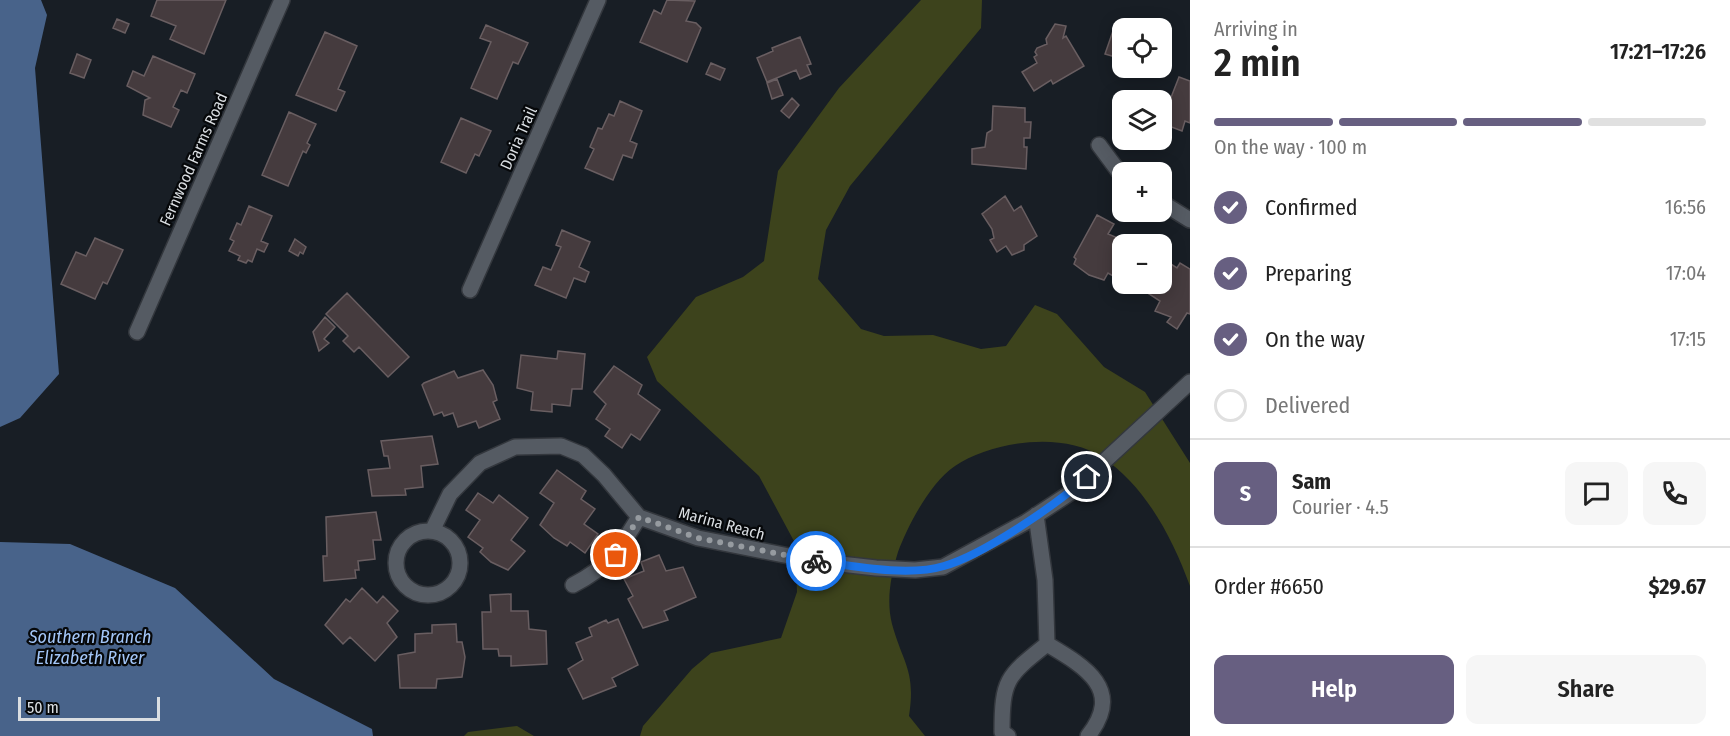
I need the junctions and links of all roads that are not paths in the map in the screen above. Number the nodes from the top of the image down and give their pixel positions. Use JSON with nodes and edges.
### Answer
{"nodes":[{"id":1,"x":282,"y":0,"type":"edge"},
{"id":2,"x":598,"y":0,"type":"edge"},
{"id":3,"x":1099,"y":145,"type":"dead end"},
{"id":4,"x":1112,"y":163,"type":"edge"},
{"id":5,"x":1172,"y":209,"type":"edge"},
{"id":6,"x":1190,"y":220,"type":"edge"},
{"id":7,"x":470,"y":290,"type":"dead end"},
{"id":8,"x":136,"y":332,"type":"dead end"},
{"id":9,"x":1190,"y":382,"type":"edge"},
{"id":10,"x":1036,"y":515,"type":"junction"},
{"id":11,"x":639,"y":517,"type":"junction"},
{"id":12,"x":432,"y":531,"type":"junction"},
{"id":13,"x":573,"y":585,"type":"dead end"},
{"id":14,"x":1047,"y":644,"type":"junction"},
{"id":15,"x":1008,"y":736,"type":"edge"},
{"id":16,"x":1088,"y":736,"type":"edge"}],
"edges":[{"from":1,"to":8,"type":"street","name":"Fernwood Farms Road"},
{"from":2,"to":7,"type":"street","name":"Doria Trail"},
{"from":3,"to":4,"type":"street"},
{"from":5,"to":6,"type":"street"},
{"from":9,"to":10,"type":"street","name":"Marina Reach"},
{"from":10,"to":11,"type":"street","name":"Marina Reach"},
{"from":10,"to":14,"type":"street"},
{"from":11,"to":12,"type":"street"},
{"from":11,"to":13,"type":"street"},
{"from":12,"to":12,"type":"street"},
{"from":14,"to":15,"type":"street"},
{"from":14,"to":16,"type":"street"}]}
